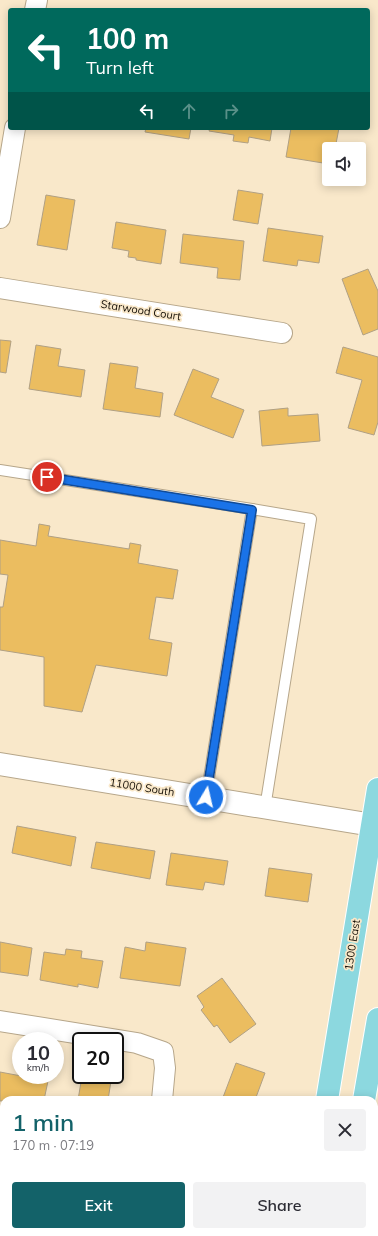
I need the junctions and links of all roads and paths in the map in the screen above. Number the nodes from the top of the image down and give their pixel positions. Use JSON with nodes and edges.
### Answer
{"nodes":[{"id":1,"x":15,"y":130,"type":"edge"},
{"id":2,"x":0,"y":218,"type":"edge"},
{"id":3,"x":0,"y":288,"type":"edge"},
{"id":4,"x":282,"y":333,"type":"dead end"},
{"id":5,"x":0,"y":470,"type":"edge"},
{"id":6,"x":252,"y":510,"type":"junction"},
{"id":7,"x":0,"y":764,"type":"edge"},
{"id":8,"x":378,"y":789,"type":"edge"},
{"id":9,"x":206,"y":797,"type":"junction"},
{"id":10,"x":265,"y":808,"type":"junction"},
{"id":11,"x":375,"y":826,"type":"edge"},
{"id":12,"x":378,"y":1019,"type":"edge"},
{"id":13,"x":0,"y":1021,"type":"edge"},
{"id":14,"x":162,"y":1096,"type":"edge"},
{"id":15,"x":328,"y":1096,"type":"edge"},
{"id":16,"x":365,"y":1096,"type":"edge"}],
"edges":[{"from":1,"to":2,"type":"street"},
{"from":3,"to":4,"type":"street","name":"Starwood Court"},
{"from":5,"to":6,"type":"lane"},
{"from":6,"to":9,"type":"lane"},
{"from":6,"to":10,"type":"lane"},
{"from":7,"to":9,"type":"street","name":"11000 South"},
{"from":8,"to":11,"type":"main road","name":"1300 East"},
{"from":9,"to":10,"type":"street","name":"11000 South"},
{"from":10,"to":11,"type":"street","name":"11000 South"},
{"from":11,"to":15,"type":"main road","name":"1300 East"},
{"from":12,"to":16,"type":"main road"},
{"from":13,"to":14,"type":"street"}]}
